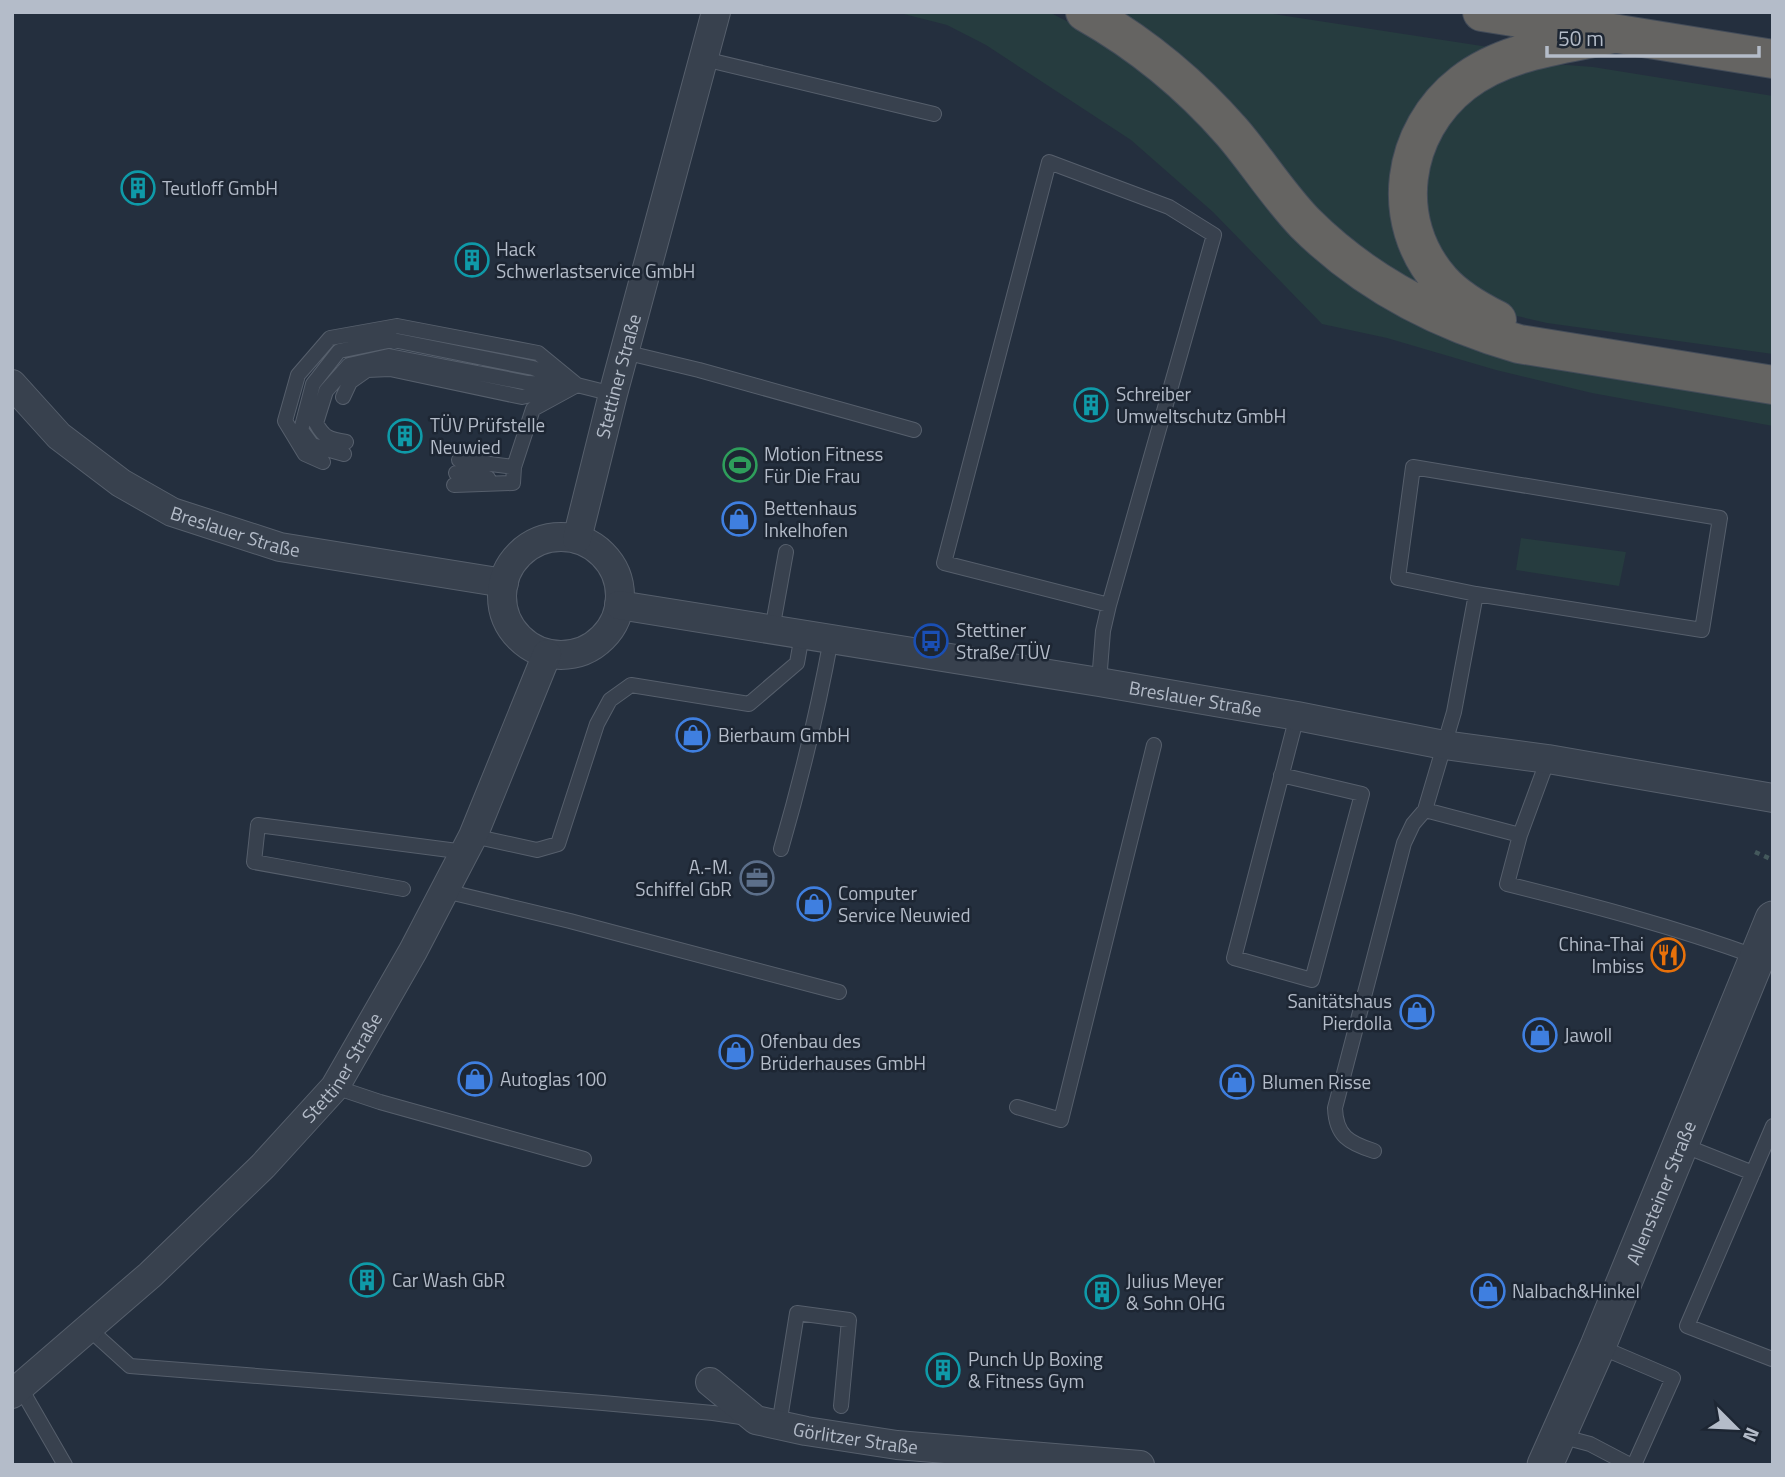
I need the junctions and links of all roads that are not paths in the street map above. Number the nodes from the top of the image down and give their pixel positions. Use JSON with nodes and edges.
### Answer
{"nodes":[{"id":1,"x":716,"y":12,"type":"edge"},
{"id":2,"x":1084,"y":12,"type":"edge"},
{"id":3,"x":1482,"y":12,"type":"edge"},
{"id":4,"x":1613,"y":34,"type":"junction"},
{"id":5,"x":704,"y":59,"type":"junction"},
{"id":6,"x":1773,"y":59,"type":"edge"},
{"id":7,"x":934,"y":114,"type":"dead end"},
{"id":8,"x":624,"y":352,"type":"junction"},
{"id":9,"x":1773,"y":364,"type":"edge"},
{"id":10,"x":12,"y":384,"type":"edge"},
{"id":11,"x":577,"y":385,"type":"junction"},
{"id":12,"x":1773,"y":385,"type":"edge"},
{"id":13,"x":613,"y":394,"type":"junction"},
{"id":14,"x":343,"y":397,"type":"dead end"},
{"id":15,"x":914,"y":430,"type":"dead end"},
{"id":16,"x":340,"y":441,"type":"dead end"},
{"id":17,"x":323,"y":462,"type":"dead end"},
{"id":18,"x":514,"y":467,"type":"junction"},
{"id":19,"x":577,"y":539,"type":"junction"},
{"id":20,"x":786,"y":552,"type":"dead end"},
{"id":21,"x":504,"y":583,"type":"junction"},
{"id":22,"x":1476,"y":594,"type":"junction"},
{"id":23,"x":619,"y":605,"type":"junction"},
{"id":24,"x":1109,"y":605,"type":"junction"},
{"id":25,"x":772,"y":630,"type":"junction"},
{"id":26,"x":802,"y":635,"type":"junction"},
{"id":27,"x":831,"y":639,"type":"junction"},
{"id":28,"x":547,"y":654,"type":"junction"},
{"id":29,"x":1099,"y":682,"type":"junction"},
{"id":30,"x":1297,"y":716,"type":"junction"},
{"id":31,"x":1154,"y":745,"type":"dead end"},
{"id":32,"x":1444,"y":745,"type":"junction"},
{"id":33,"x":1548,"y":759,"type":"junction"},
{"id":34,"x":1281,"y":775,"type":"junction"},
{"id":35,"x":1773,"y":798,"type":"edge"},
{"id":36,"x":1425,"y":810,"type":"junction"},
{"id":37,"x":1520,"y":835,"type":"junction"},
{"id":38,"x":469,"y":844,"type":"junction"},
{"id":39,"x":781,"y":849,"type":"dead end"},
{"id":40,"x":403,"y":889,"type":"dead end"},
{"id":41,"x":445,"y":891,"type":"junction"},
{"id":42,"x":1773,"y":919,"type":"edge"},
{"id":43,"x":1757,"y":957,"type":"junction"},
{"id":44,"x":839,"y":992,"type":"dead end"},
{"id":45,"x":335,"y":1087,"type":"junction"},
{"id":46,"x":1017,"y":1107,"type":"dead end"},
{"id":47,"x":1773,"y":1126,"type":"edge"},
{"id":48,"x":1680,"y":1144,"type":"junction"},
{"id":49,"x":1374,"y":1151,"type":"dead end"},
{"id":50,"x":584,"y":1159,"type":"dead end"},
{"id":51,"x":1753,"y":1173,"type":"junction"},
{"id":52,"x":88,"y":1328,"type":"junction"},
{"id":53,"x":1598,"y":1346,"type":"junction"},
{"id":54,"x":1772,"y":1359,"type":"edge"},
{"id":55,"x":710,"y":1382,"type":"dead end"},
{"id":56,"x":16,"y":1391,"type":"edge"},
{"id":57,"x":841,"y":1406,"type":"dead end"},
{"id":58,"x":767,"y":1422,"type":"junction"},
{"id":59,"x":1552,"y":1450,"type":"edge"},
{"id":60,"x":950,"y":1457,"type":"edge"},
{"id":61,"x":1094,"y":1463,"type":"edge"},
{"id":62,"x":65,"y":1465,"type":"edge"},
{"id":63,"x":1140,"y":1465,"type":"edge"},
{"id":64,"x":1632,"y":1465,"type":"edge"}],
"edges":[{"from":1,"to":5,"type":"street","name":"Stettiner Straße"},
{"from":2,"to":12,"type":"highway"},
{"from":3,"to":4,"type":"highway"},
{"from":4,"to":6,"type":"highway"},
{"from":4,"to":9,"type":"highway"},
{"from":5,"to":7,"type":"lane"},
{"from":5,"to":8,"type":"street","name":"Stettiner Straße"},
{"from":8,"to":13,"type":"street","name":"Stettiner Straße"},
{"from":8,"to":15,"type":"lane"},
{"from":10,"to":21,"type":"street","name":"Breslauer Straße"},
{"from":11,"to":13,"type":"lane"},
{"from":11,"to":14,"type":"lane"},
{"from":11,"to":16,"type":"lane"},
{"from":11,"to":17,"type":"lane"},
{"from":11,"to":18,"type":"lane"},
{"from":13,"to":19,"type":"street","name":"Stettiner Straße"},
{"from":18,"to":18,"type":"lane"},
{"from":19,"to":21,"type":"street"},
{"from":19,"to":23,"type":"street"},
{"from":20,"to":25,"type":"lane"},
{"from":21,"to":28,"type":"street"},
{"from":22,"to":22,"type":"lane"},
{"from":22,"to":32,"type":"lane"},
{"from":23,"to":25,"type":"street","name":"Breslauer Straße"},
{"from":23,"to":28,"type":"street"},
{"from":24,"to":24,"type":"lane"},
{"from":24,"to":29,"type":"lane"},
{"from":25,"to":26,"type":"street","name":"Breslauer Straße"},
{"from":26,"to":27,"type":"street","name":"Breslauer Straße"},
{"from":26,"to":38,"type":"lane"},
{"from":27,"to":29,"type":"street","name":"Breslauer Straße"},
{"from":27,"to":39,"type":"lane"},
{"from":28,"to":38,"type":"street","name":"Stettiner Straße"},
{"from":29,"to":30,"type":"street","name":"Breslauer Straße"},
{"from":30,"to":32,"type":"street","name":"Breslauer Straße"},
{"from":30,"to":34,"type":"lane"},
{"from":31,"to":46,"type":"lane"},
{"from":32,"to":33,"type":"street","name":"Breslauer Straße"},
{"from":32,"to":36,"type":"lane"},
{"from":33,"to":35,"type":"street","name":"Breslauer Straße"},
{"from":33,"to":37,"type":"lane"},
{"from":34,"to":34,"type":"lane"},
{"from":36,"to":37,"type":"lane"},
{"from":36,"to":49,"type":"lane"},
{"from":37,"to":43,"type":"lane"},
{"from":38,"to":40,"type":"lane"},
{"from":38,"to":41,"type":"street","name":"Stettiner Straße"},
{"from":41,"to":44,"type":"lane"},
{"from":41,"to":45,"type":"street","name":"Stettiner Straße"},
{"from":42,"to":43,"type":"street","name":"Allensteiner Straße"},
{"from":43,"to":48,"type":"street","name":"Allensteiner Straße"},
{"from":45,"to":50,"type":"lane"},
{"from":45,"to":52,"type":"street","name":"Stettiner Straße"},
{"from":47,"to":51,"type":"lane"},
{"from":48,"to":51,"type":"lane"},
{"from":48,"to":53,"type":"street","name":"Allensteiner Straße"},
{"from":51,"to":54,"type":"lane"},
{"from":52,"to":56,"type":"street","name":"Stettiner Straße"},
{"from":52,"to":58,"type":"lane"},
{"from":53,"to":59,"type":"street","name":"Allensteiner Straße"},
{"from":53,"to":64,"type":"lane"},
{"from":55,"to":58,"type":"street","name":"Görlitzer Straße"},
{"from":56,"to":62,"type":"lane"},
{"from":57,"to":58,"type":"lane"},
{"from":58,"to":60,"type":"street","name":"Görlitzer Straße"},
{"from":59,"to":64,"type":"lane"},
{"from":60,"to":61,"type":"street","name":"Görlitzer Straße"},
{"from":61,"to":63,"type":"street","name":"Görlitzer Straße"}]}
